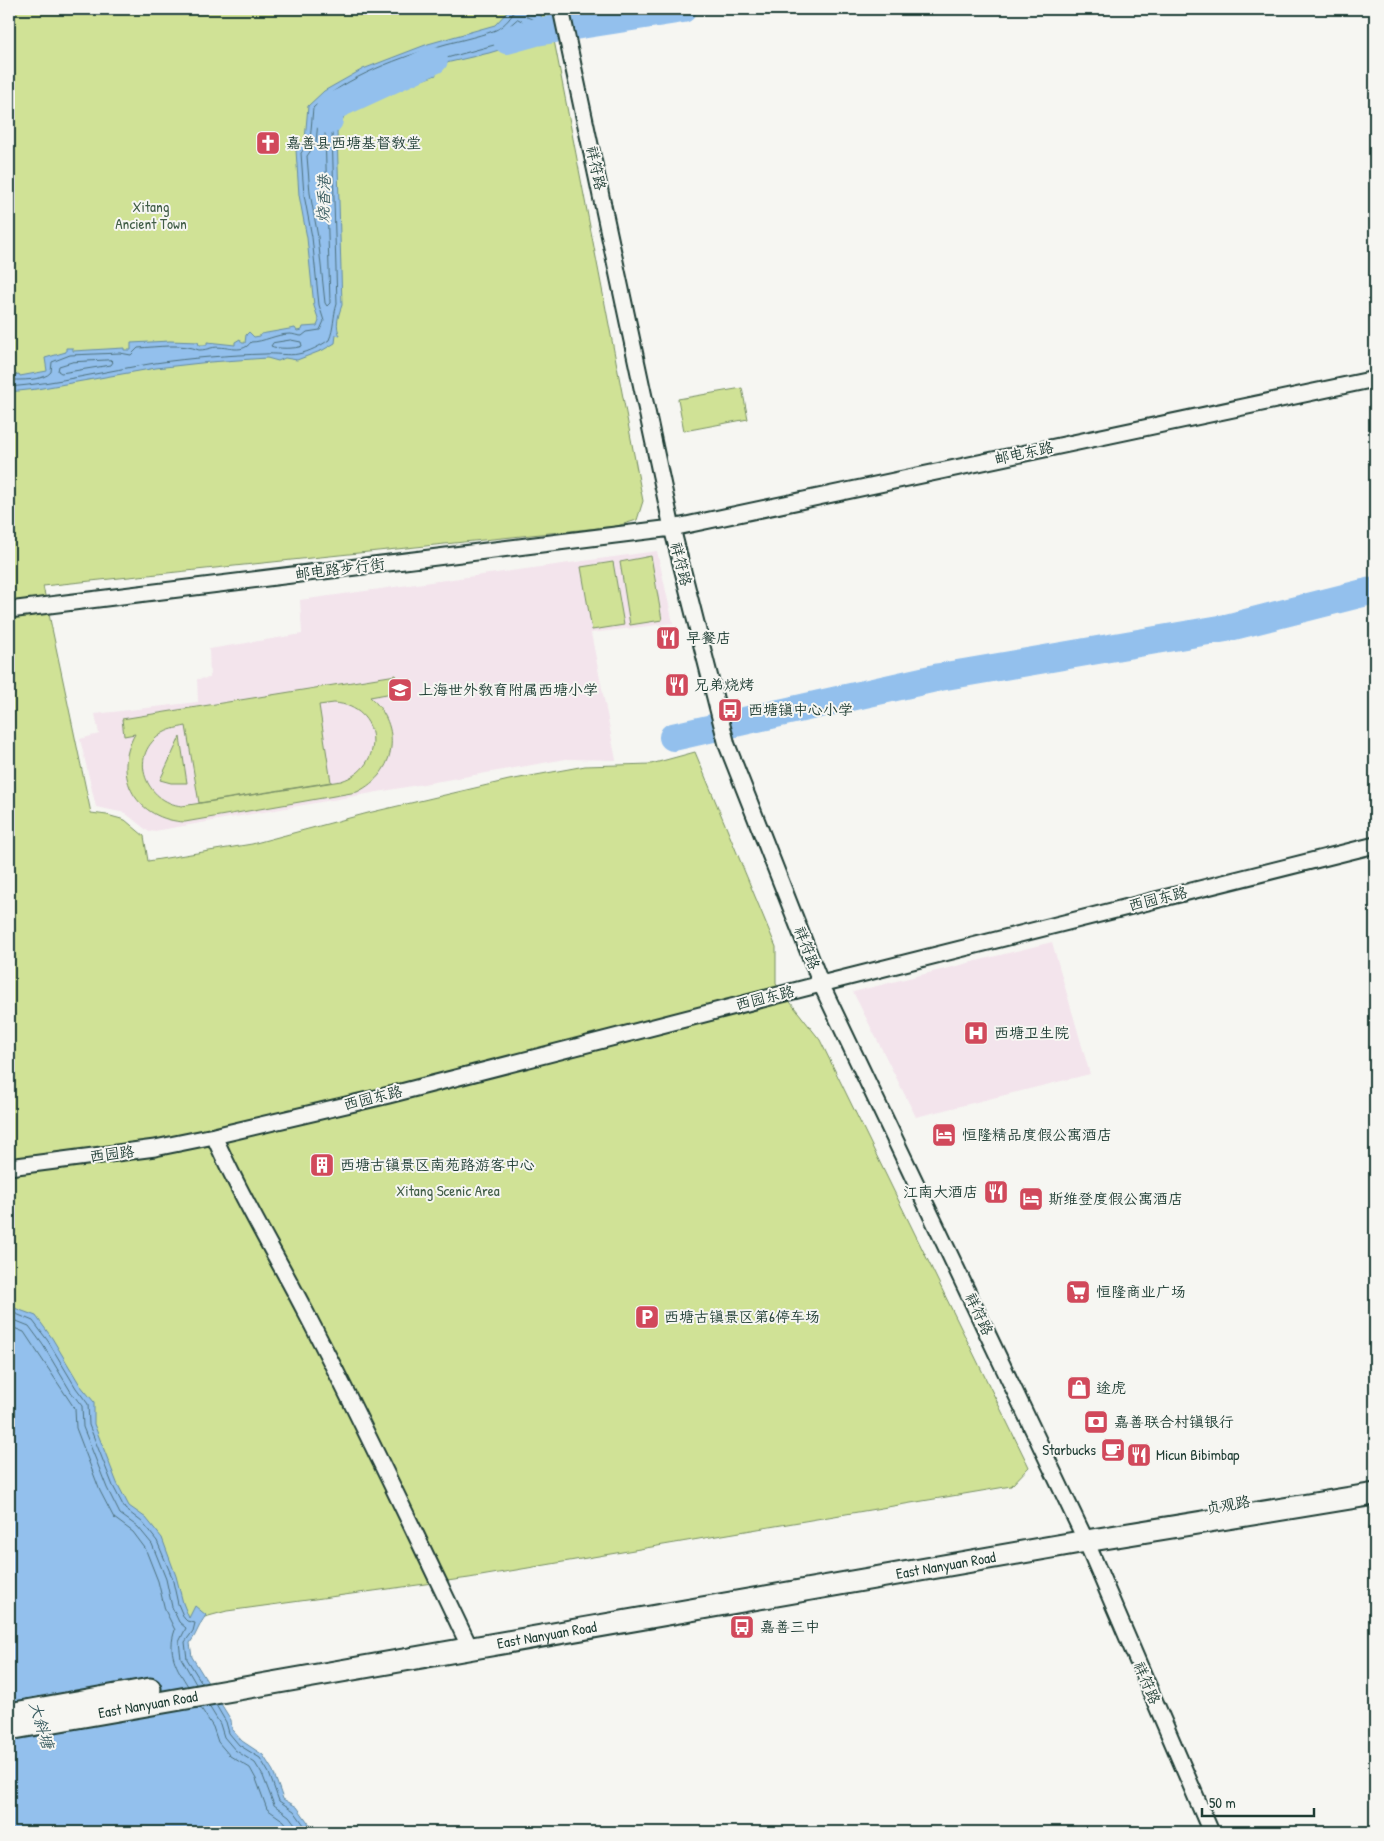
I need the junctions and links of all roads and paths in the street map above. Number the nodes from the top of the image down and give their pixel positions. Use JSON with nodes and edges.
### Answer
{"nodes":[{"id":1,"x":561,"y":9,"type":"edge"},
{"id":2,"x":1375,"y":379,"type":"edge"},
{"id":3,"x":672,"y":528,"type":"junction"},
{"id":4,"x":9,"y":610,"type":"edge"},
{"id":5,"x":1375,"y":845,"type":"edge"},
{"id":6,"x":821,"y":984,"type":"junction"},
{"id":7,"x":214,"y":1136,"type":"junction"},
{"id":8,"x":9,"y":1167,"type":"edge"},
{"id":9,"x":1375,"y":1480,"type":"edge"},
{"id":10,"x":1375,"y":1494,"type":"edge"},
{"id":11,"x":1084,"y":1536,"type":"junction"},
{"id":12,"x":468,"y":1643,"type":"junction"},
{"id":13,"x":375,"y":1657,"type":"junction"},
{"id":14,"x":9,"y":1714,"type":"edge"},
{"id":15,"x":9,"y":1729,"type":"edge"},
{"id":16,"x":1211,"y":1832,"type":"edge"}],
"edges":[{"from":1,"to":3,"type":"street","name":"祥符路"},
{"from":2,"to":3,"type":"street","name":"邮电东路"},
{"from":3,"to":4,"type":"street","name":"邮电路步行街"},
{"from":3,"to":6,"type":"street","name":"祥符路"},
{"from":5,"to":6,"type":"street","name":"西园东路"},
{"from":6,"to":7,"type":"street","name":"西园东路"},
{"from":6,"to":11,"type":"street","name":"祥符路"},
{"from":7,"to":8,"type":"street","name":"西园路"},
{"from":7,"to":12,"type":"street"},
{"from":9,"to":11,"type":"main road","name":"贞观路"},
{"from":10,"to":11,"type":"main road","name":"贞观路"},
{"from":11,"to":12,"type":"main road","name":"East Nanyuan Road"},
{"from":11,"to":16,"type":"street","name":"祥符路"},
{"from":12,"to":13,"type":"main road","name":"East Nanyuan Road"},
{"from":13,"to":14,"type":"main road","name":"East Nanyuan Road"},
{"from":13,"to":15,"type":"main road","name":"East Nanyuan Road"}]}
